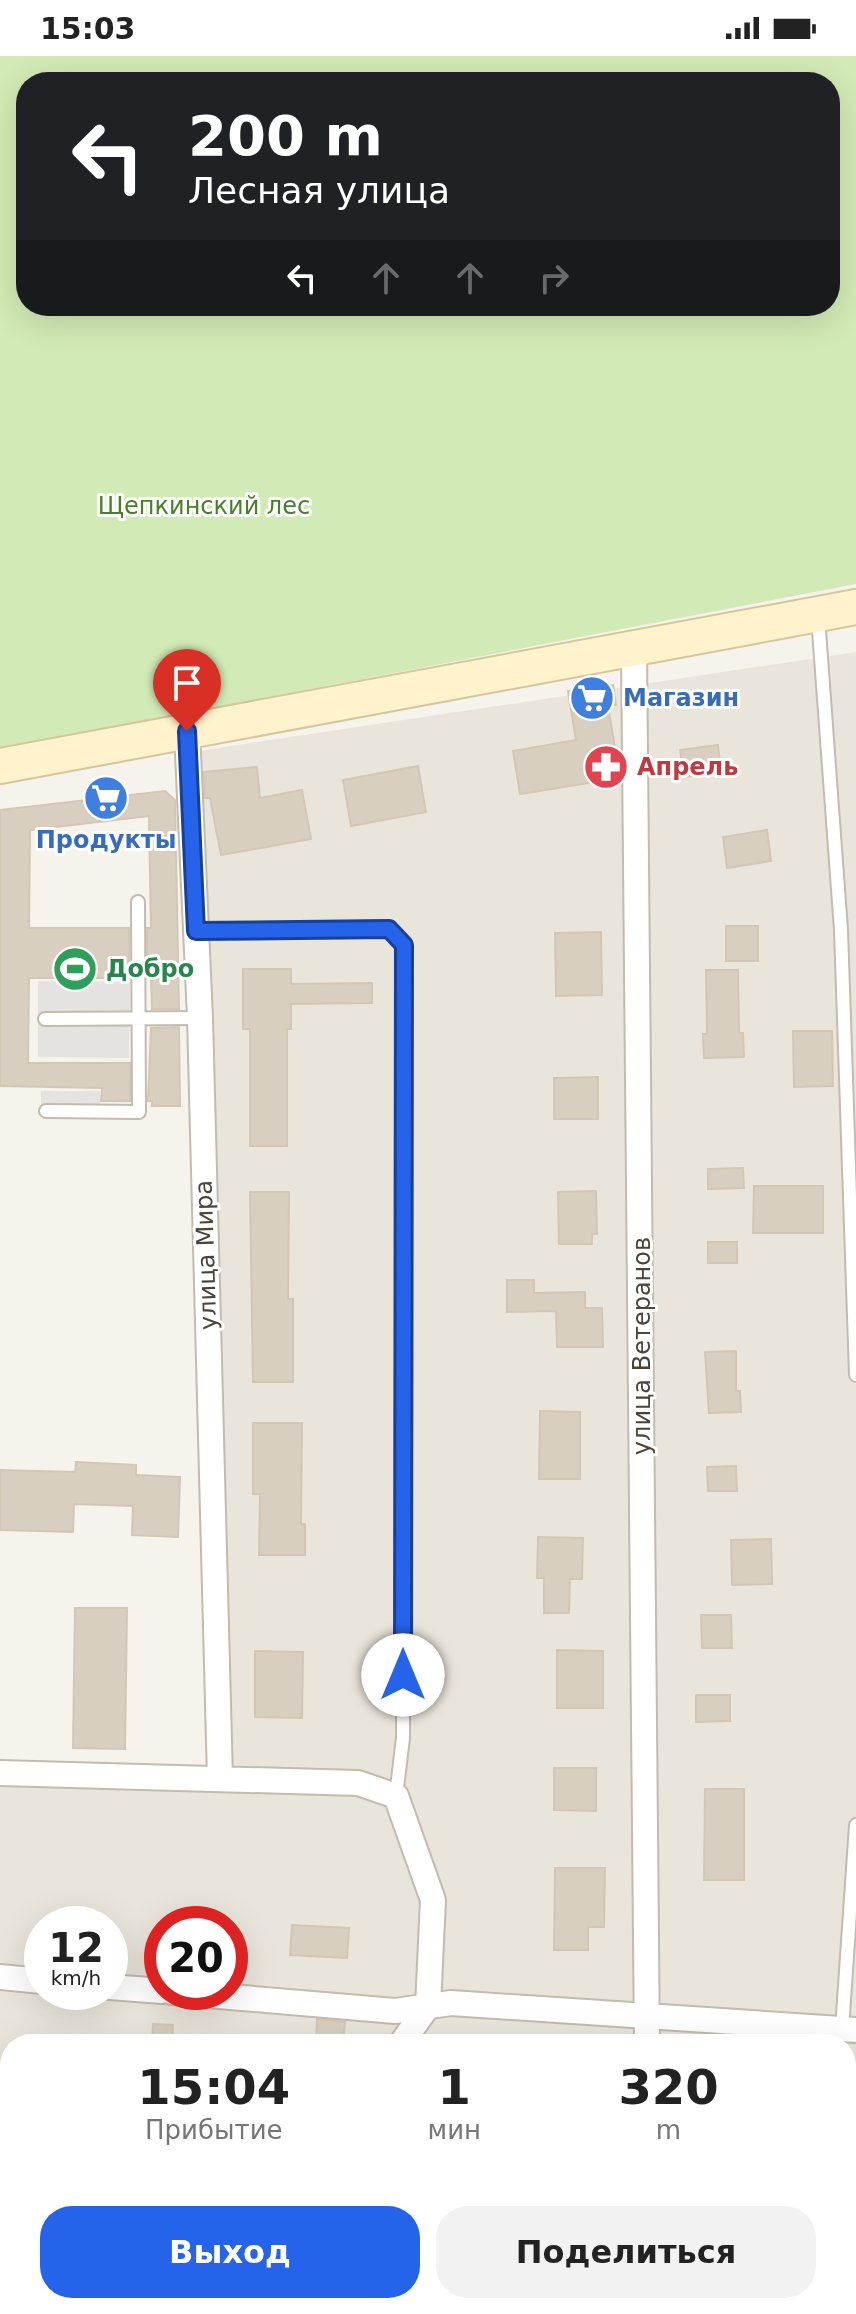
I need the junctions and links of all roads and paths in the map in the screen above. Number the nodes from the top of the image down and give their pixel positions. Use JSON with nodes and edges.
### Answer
{"nodes":[{"id":1,"x":856,"y":607,"type":"edge"},
{"id":2,"x":818,"y":613,"type":"junction"},
{"id":3,"x":634,"y":648,"type":"junction"},
{"id":4,"x":187,"y":731,"type":"junction"},
{"id":5,"x":0,"y":766,"type":"edge"},
{"id":6,"x":138,"y":902,"type":"dead end"},
{"id":7,"x":196,"y":931,"type":"junction"},
{"id":8,"x":139,"y":1018,"type":"junction"},
{"id":9,"x":200,"y":1018,"type":"junction"},
{"id":10,"x":45,"y":1019,"type":"dead end"},
{"id":11,"x":46,"y":1111,"type":"dead end"},
{"id":12,"x":856,"y":1375,"type":"edge"},
{"id":13,"x":0,"y":1773,"type":"edge"},
{"id":14,"x":220,"y":1779,"type":"junction"},
{"id":15,"x":396,"y":1796,"type":"junction"},
{"id":16,"x":856,"y":1825,"type":"edge"},
{"id":17,"x":0,"y":1977,"type":"edge"},
{"id":18,"x":24,"y":1979,"type":"edge"},
{"id":19,"x":248,"y":1998,"type":"edge"},
{"id":20,"x":428,"y":2006,"type":"junction"},
{"id":21,"x":647,"y":2016,"type":"junction"},
{"id":22,"x":849,"y":2030,"type":"edge"},
{"id":23,"x":406,"y":2034,"type":"edge"},
{"id":24,"x":647,"y":2034,"type":"edge"}],
"edges":[{"from":1,"to":2,"type":"main road"},
{"from":2,"to":3,"type":"main road"},
{"from":2,"to":12,"type":"lane"},
{"from":3,"to":4,"type":"main road"},
{"from":3,"to":21,"type":"street","name":"улица Ветеранов"},
{"from":4,"to":5,"type":"main road"},
{"from":4,"to":7,"type":"street","name":"улица Мира"},
{"from":6,"to":8,"type":"lane"},
{"from":7,"to":9,"type":"street","name":"улица Мира"},
{"from":7,"to":15,"type":"lane"},
{"from":8,"to":9,"type":"lane"},
{"from":8,"to":10,"type":"lane"},
{"from":8,"to":11,"type":"lane"},
{"from":9,"to":14,"type":"street","name":"улица Мира"},
{"from":13,"to":14,"type":"street"},
{"from":14,"to":15,"type":"street"},
{"from":15,"to":20,"type":"street"},
{"from":16,"to":22,"type":"lane"},
{"from":17,"to":18,"type":"street"},
{"from":19,"to":20,"type":"street"},
{"from":20,"to":21,"type":"street"},
{"from":20,"to":23,"type":"street"},
{"from":21,"to":22,"type":"street"},
{"from":21,"to":24,"type":"street","name":"улица Ветеранов"}]}
